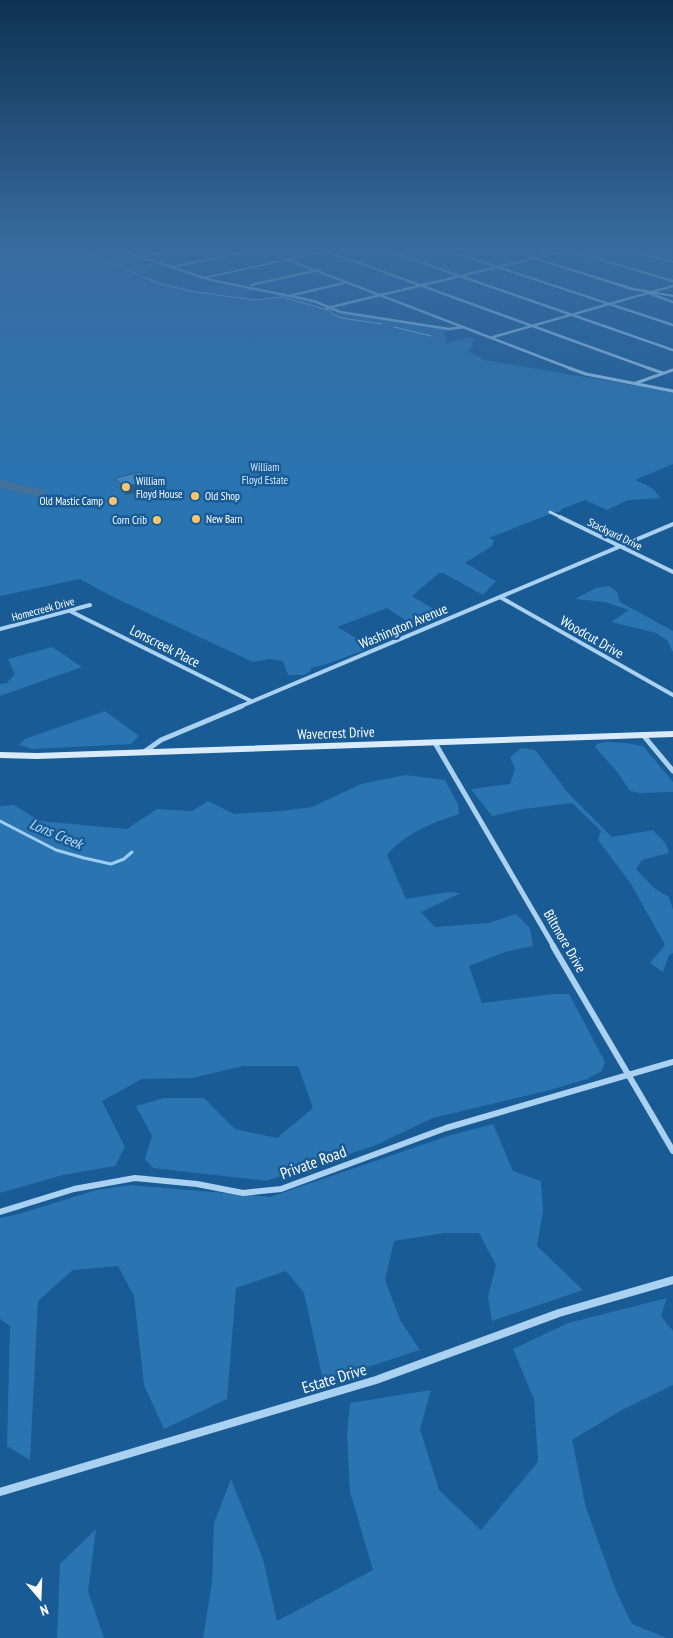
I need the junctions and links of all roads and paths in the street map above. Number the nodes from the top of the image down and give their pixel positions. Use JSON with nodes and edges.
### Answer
{"nodes":[{"id":1,"x":439,"y":327,"type":"edge"},
{"id":2,"x":461,"y":327,"type":"edge"},
{"id":3,"x":465,"y":327,"type":"edge"},
{"id":4,"x":524,"y":327,"type":"edge"},
{"id":5,"x":539,"y":327,"type":"edge"},
{"id":6,"x":609,"y":327,"type":"edge"},
{"id":7,"x":492,"y":337,"type":"junction"},
{"id":8,"x":673,"y":350,"type":"edge"},
{"id":9,"x":673,"y":370,"type":"edge"},
{"id":10,"x":663,"y":373,"type":"junction"},
{"id":11,"x":634,"y":383,"type":"junction"},
{"id":12,"x":673,"y":391,"type":"edge"},
{"id":13,"x":550,"y":512,"type":"dead end"},
{"id":14,"x":673,"y":524,"type":"edge"},
{"id":15,"x":620,"y":546,"type":"junction"},
{"id":16,"x":673,"y":572,"type":"edge"},
{"id":17,"x":500,"y":597,"type":"junction"},
{"id":18,"x":90,"y":605,"type":"dead end"},
{"id":19,"x":70,"y":611,"type":"junction"},
{"id":20,"x":0,"y":629,"type":"edge"},
{"id":21,"x":673,"y":695,"type":"edge"},
{"id":22,"x":251,"y":701,"type":"junction"},
{"id":23,"x":673,"y":734,"type":"edge"},
{"id":24,"x":644,"y":736,"type":"junction"},
{"id":25,"x":435,"y":743,"type":"junction"},
{"id":26,"x":144,"y":752,"type":"junction"},
{"id":27,"x":0,"y":755,"type":"edge"},
{"id":28,"x":673,"y":771,"type":"edge"},
{"id":29,"x":673,"y":1062,"type":"edge"},
{"id":30,"x":628,"y":1076,"type":"junction"},
{"id":31,"x":673,"y":1151,"type":"edge"},
{"id":32,"x":0,"y":1212,"type":"edge"},
{"id":33,"x":673,"y":1280,"type":"edge"},
{"id":34,"x":0,"y":1492,"type":"edge"}],
"edges":[{"from":1,"to":2,"type":"street"},
{"from":3,"to":7,"type":"street"},
{"from":4,"to":7,"type":"street"},
{"from":5,"to":10,"type":"street"},
{"from":6,"to":8,"type":"street"},
{"from":7,"to":11,"type":"street"},
{"from":9,"to":10,"type":"street"},
{"from":10,"to":11,"type":"street"},
{"from":11,"to":12,"type":"street"},
{"from":13,"to":15,"type":"street","name":"Stackyard Drive"},
{"from":14,"to":15,"type":"street","name":"Washington Avenue"},
{"from":15,"to":16,"type":"street","name":"Stackyard Drive"},
{"from":15,"to":17,"type":"street","name":"Washington Avenue"},
{"from":17,"to":21,"type":"street","name":"Woodcut Drive"},
{"from":17,"to":22,"type":"street","name":"Washington Avenue"},
{"from":18,"to":19,"type":"street","name":"Homecreek Drive"},
{"from":19,"to":20,"type":"street","name":"Homecreek Drive"},
{"from":19,"to":22,"type":"street","name":"Lonscreek Place"},
{"from":22,"to":26,"type":"street","name":"Washington Avenue"},
{"from":23,"to":24,"type":"street","name":"Wavecrest Drive"},
{"from":24,"to":25,"type":"street","name":"Wavecrest Drive"},
{"from":24,"to":28,"type":"street"},
{"from":25,"to":26,"type":"street","name":"Wavecrest Drive"},
{"from":25,"to":30,"type":"street","name":"Biltmore Drive"},
{"from":26,"to":27,"type":"street","name":"Wavecrest Drive"},
{"from":29,"to":30,"type":"street","name":"Private Road"},
{"from":30,"to":31,"type":"street","name":"Biltmore Drive"},
{"from":30,"to":32,"type":"street","name":"Private Road"},
{"from":33,"to":34,"type":"street","name":"Estate Drive"}]}
